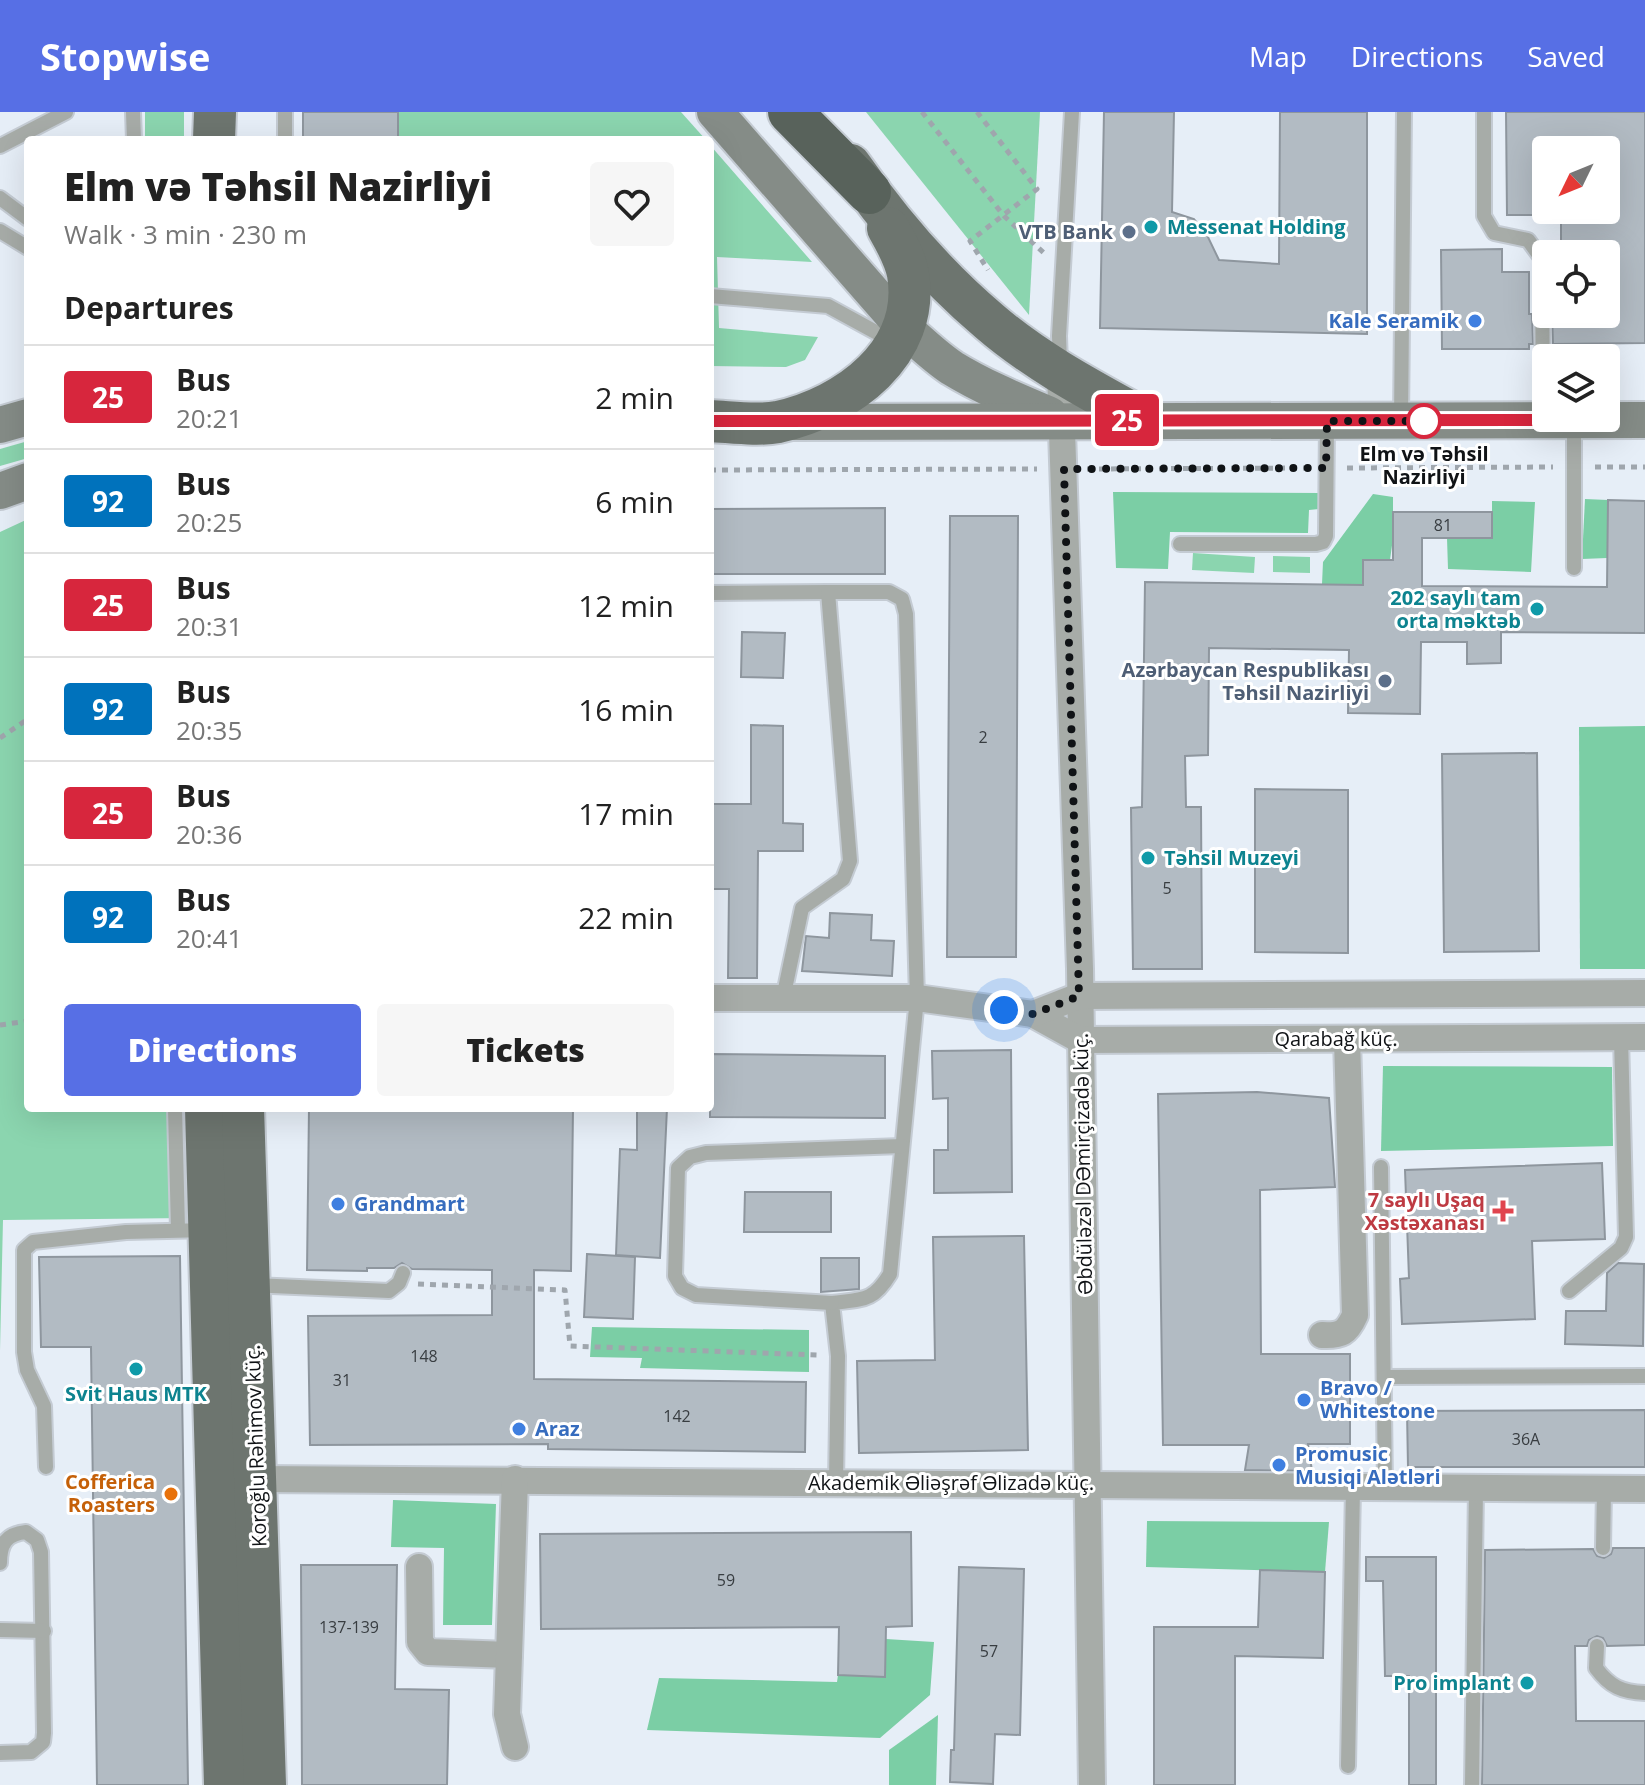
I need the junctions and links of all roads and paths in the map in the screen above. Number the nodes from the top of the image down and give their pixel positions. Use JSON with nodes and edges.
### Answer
{"nodes":[{"id":1,"x":66,"y":112,"type":"edge"},
{"id":2,"x":133,"y":112,"type":"edge"},
{"id":3,"x":215,"y":112,"type":"edge"},
{"id":4,"x":285,"y":112,"type":"edge"},
{"id":5,"x":715,"y":112,"type":"edge"},
{"id":6,"x":790,"y":112,"type":"edge"},
{"id":7,"x":812,"y":112,"type":"edge"},
{"id":8,"x":922,"y":112,"type":"edge"},
{"id":9,"x":977,"y":112,"type":"edge"},
{"id":10,"x":1072,"y":112,"type":"edge"},
{"id":11,"x":1404,"y":112,"type":"edge"},
{"id":12,"x":1484,"y":112,"type":"edge"},
{"id":13,"x":134,"y":136,"type":"edge"},
{"id":14,"x":214,"y":136,"type":"edge"},
{"id":15,"x":285,"y":136,"type":"edge"},
{"id":16,"x":0,"y":146,"type":"edge"},
{"id":17,"x":869,"y":192,"type":"junction"},
{"id":18,"x":0,"y":198,"type":"edge"},
{"id":19,"x":24,"y":216,"type":"edge"},
{"id":20,"x":1004,"y":216,"type":"junction"},
{"id":21,"x":0,"y":231,"type":"edge"},
{"id":22,"x":24,"y":246,"type":"edge"},
{"id":23,"x":1063,"y":271,"type":"junction"},
{"id":24,"x":994,"y":279,"type":"dead end"},
{"id":25,"x":714,"y":296,"type":"edge"},
{"id":26,"x":900,"y":335,"type":"junction"},
{"id":27,"x":1551,"y":344,"type":"edge"},
{"id":28,"x":1060,"y":371,"type":"junction"},
{"id":29,"x":24,"y":418,"type":"edge"},
{"id":30,"x":1145,"y":420,"type":"junction"},
{"id":31,"x":1532,"y":420,"type":"edge"},
{"id":32,"x":1620,"y":420,"type":"edge"},
{"id":33,"x":1645,"y":420,"type":"edge"},
{"id":34,"x":714,"y":421,"type":"edge"},
{"id":35,"x":1063,"y":421,"type":"junction"},
{"id":36,"x":1327,"y":421,"type":"junction"},
{"id":37,"x":1401,"y":421,"type":"junction"},
{"id":38,"x":777,"y":422,"type":"junction"},
{"id":39,"x":0,"y":425,"type":"edge"},
{"id":40,"x":1563,"y":432,"type":"edge"},
{"id":41,"x":1574,"y":467,"type":"junction"},
{"id":42,"x":1645,"y":467,"type":"edge"},
{"id":43,"x":1326,"y":468,"type":"junction"},
{"id":44,"x":1064,"y":469,"type":"junction"},
{"id":45,"x":714,"y":470,"type":"edge"},
{"id":46,"x":24,"y":482,"type":"edge"},
{"id":47,"x":0,"y":491,"type":"edge"},
{"id":48,"x":1180,"y":544,"type":"dead end"},
{"id":49,"x":1574,"y":568,"type":"dead end"},
{"id":50,"x":828,"y":592,"type":"junction"},
{"id":51,"x":714,"y":593,"type":"edge"},
{"id":52,"x":24,"y":722,"type":"edge"},
{"id":53,"x":0,"y":738,"type":"edge"},
{"id":54,"x":1645,"y":993,"type":"edge"},
{"id":55,"x":1079,"y":996,"type":"junction"},
{"id":56,"x":714,"y":998,"type":"edge"},
{"id":57,"x":917,"y":998,"type":"junction"},
{"id":58,"x":786,"y":999,"type":"junction"},
{"id":59,"x":1033,"y":1014,"type":"junction"},
{"id":60,"x":24,"y":1022,"type":"edge"},
{"id":61,"x":0,"y":1025,"type":"edge"},
{"id":62,"x":1633,"y":1037,"type":"edge"},
{"id":63,"x":1347,"y":1039,"type":"junction"},
{"id":64,"x":1080,"y":1040,"type":"junction"},
{"id":65,"x":176,"y":1112,"type":"edge"},
{"id":66,"x":206,"y":1112,"type":"edge"},
{"id":67,"x":243,"y":1112,"type":"edge"},
{"id":68,"x":902,"y":1146,"type":"junction"},
{"id":69,"x":1381,"y":1167,"type":"dead end"},
{"id":70,"x":193,"y":1230,"type":"junction"},
{"id":71,"x":401,"y":1278,"type":"joint"},
{"id":72,"x":250,"y":1285,"type":"junction"},
{"id":73,"x":1569,"y":1291,"type":"dead end"},
{"id":74,"x":832,"y":1303,"type":"junction"},
{"id":75,"x":1322,"y":1335,"type":"dead end"},
{"id":76,"x":838,"y":1356,"type":"junction"},
{"id":77,"x":1645,"y":1376,"type":"edge"},
{"id":78,"x":1385,"y":1377,"type":"junction"},
{"id":79,"x":46,"y":1467,"type":"dead end"},
{"id":80,"x":257,"y":1479,"type":"junction"},
{"id":81,"x":515,"y":1479,"type":"junction"},
{"id":82,"x":836,"y":1482,"type":"junction"},
{"id":83,"x":1089,"y":1484,"type":"junction"},
{"id":84,"x":1353,"y":1487,"type":"junction"},
{"id":85,"x":1385,"y":1487,"type":"junction"},
{"id":86,"x":1476,"y":1488,"type":"junction"},
{"id":87,"x":1604,"y":1489,"type":"junction"},
{"id":88,"x":1645,"y":1489,"type":"edge"},
{"id":89,"x":1603,"y":1548,"type":"dead end"},
{"id":90,"x":0,"y":1563,"type":"edge"},
{"id":91,"x":419,"y":1567,"type":"dead end"},
{"id":92,"x":0,"y":1630,"type":"edge"},
{"id":93,"x":44,"y":1631,"type":"junction"},
{"id":94,"x":1597,"y":1646,"type":"dead end"},
{"id":95,"x":509,"y":1655,"type":"junction"},
{"id":96,"x":1645,"y":1693,"type":"edge"},
{"id":97,"x":515,"y":1747,"type":"dead end"},
{"id":98,"x":0,"y":1753,"type":"edge"},
{"id":99,"x":1348,"y":1766,"type":"dead end"},
{"id":100,"x":225,"y":1785,"type":"edge"},
{"id":101,"x":265,"y":1785,"type":"edge"},
{"id":102,"x":1092,"y":1785,"type":"edge"},
{"id":103,"x":1472,"y":1785,"type":"edge"}],
"edges":[{"from":1,"to":16,"type":"lane"},
{"from":2,"to":13,"type":"lane"},
{"from":3,"to":14,"type":"main road"},
{"from":4,"to":15,"type":"lane"},
{"from":5,"to":26,"type":"main road"},
{"from":6,"to":17,"type":"highway"},
{"from":7,"to":17,"type":"main road"},
{"from":8,"to":20,"type":"path"},
{"from":9,"to":20,"type":"path"},
{"from":10,"to":23,"type":"lane","name":"Əbdüləzəl DƏmirçizadə küç."},
{"from":11,"to":37,"type":"lane"},
{"from":12,"to":27,"type":"lane"},
{"from":17,"to":26,"type":"main road"},
{"from":17,"to":28,"type":"main road"},
{"from":18,"to":19,"type":"lane"},
{"from":20,"to":23,"type":"path"},
{"from":20,"to":24,"type":"path"},
{"from":21,"to":22,"type":"lane"},
{"from":23,"to":28,"type":"lane","name":"Əbdüləzəl DƏmirçizadə küç."},
{"from":25,"to":26,"type":"lane"},
{"from":26,"to":35,"type":"main road"},
{"from":26,"to":38,"type":"main road"},
{"from":28,"to":30,"type":"main road"},
{"from":28,"to":35,"type":"street","name":"Əbdüləzəl DƏmirçizadə küç."},
{"from":29,"to":39,"type":"main road"},
{"from":30,"to":35,"type":"main road"},
{"from":30,"to":36,"type":"main road"},
{"from":31,"to":37,"type":"main road"},
{"from":32,"to":33,"type":"main road"},
{"from":34,"to":38,"type":"main road"},
{"from":35,"to":38,"type":"main road"},
{"from":35,"to":44,"type":"street","name":"Əbdüləzəl DƏmirçizadə küç."},
{"from":36,"to":37,"type":"main road"},
{"from":36,"to":43,"type":"lane"},
{"from":40,"to":41,"type":"lane"},
{"from":41,"to":42,"type":"path"},
{"from":41,"to":43,"type":"path"},
{"from":41,"to":49,"type":"lane"},
{"from":43,"to":44,"type":"path"},
{"from":43,"to":48,"type":"lane"},
{"from":44,"to":45,"type":"path"},
{"from":44,"to":55,"type":"street","name":"Əbdüləzəl DƏmirçizadə küç."},
{"from":46,"to":47,"type":"main road"},
{"from":50,"to":51,"type":"lane"},
{"from":50,"to":57,"type":"lane"},
{"from":50,"to":58,"type":"lane"},
{"from":52,"to":53,"type":"path"},
{"from":54,"to":55,"type":"street","name":"Qarabağ küç."},
{"from":55,"to":59,"type":"street","name":"Qarabağ küç."},
{"from":55,"to":64,"type":"street","name":"Əbdüləzəl DƏmirçizadə küç."},
{"from":56,"to":58,"type":"street","name":"Qarabağ küç."},
{"from":57,"to":58,"type":"street","name":"Qarabağ küç."},
{"from":57,"to":59,"type":"street","name":"Qarabağ küç."},
{"from":57,"to":68,"type":"lane"},
{"from":59,"to":64,"type":"street","name":"Qarabağ küç."},
{"from":60,"to":61,"type":"path"},
{"from":62,"to":63,"type":"street","name":"Qarabağ küç."},
{"from":62,"to":73,"type":"lane"},
{"from":63,"to":64,"type":"street","name":"Qarabağ küç."},
{"from":63,"to":75,"type":"street"},
{"from":64,"to":83,"type":"street","name":"Əbdüləzəl DƏmirçizadə küç."},
{"from":65,"to":70,"type":"lane"},
{"from":66,"to":70,"type":"main road","name":"Koroğlu Rəhimov küç."},
{"from":67,"to":72,"type":"main road","name":"Koroğlu Rəhimov küç."},
{"from":68,"to":74,"type":"lane"},
{"from":68,"to":74,"type":"lane"},
{"from":69,"to":78,"type":"lane"},
{"from":70,"to":79,"type":"lane"},
{"from":70,"to":100,"type":"main road","name":"Koroğlu Rəhimov küç."},
{"from":71,"to":72,"type":"lane"},
{"from":71,"to":76,"type":"path"},
{"from":72,"to":80,"type":"main road","name":"Koroğlu Rəhimov küç."},
{"from":74,"to":76,"type":"lane"},
{"from":76,"to":82,"type":"lane"},
{"from":77,"to":78,"type":"lane"},
{"from":78,"to":85,"type":"lane"},
{"from":80,"to":81,"type":"street","name":"Akademik Əliəşrəf Əlizadə küç."},
{"from":80,"to":101,"type":"main road","name":"Koroğlu Rəhimov küç."},
{"from":81,"to":82,"type":"street","name":"Akademik Əliəşrəf Əlizadə küç."},
{"from":81,"to":95,"type":"street"},
{"from":82,"to":83,"type":"street","name":"Akademik Əliəşrəf Əlizadə küç."},
{"from":83,"to":84,"type":"street","name":"Akademik Əliəşrəf Əlizadə küç."},
{"from":83,"to":102,"type":"street","name":"Əbdüləzəl DƏmirçizadə küç."},
{"from":84,"to":85,"type":"street","name":"Akademik Əliəşrəf Əlizadə küç."},
{"from":84,"to":99,"type":"lane"},
{"from":85,"to":86,"type":"street","name":"Akademik Əliəşrəf Əlizadə küç."},
{"from":86,"to":87,"type":"street","name":"Akademik Əliəşrəf Əlizadə küç."},
{"from":86,"to":103,"type":"lane"},
{"from":87,"to":88,"type":"street","name":"Akademik Əliəşrəf Əlizadə küç."},
{"from":87,"to":89,"type":"lane"},
{"from":90,"to":93,"type":"lane"},
{"from":91,"to":95,"type":"street"},
{"from":92,"to":93,"type":"lane"},
{"from":93,"to":98,"type":"lane"},
{"from":94,"to":96,"type":"lane"},
{"from":95,"to":97,"type":"street"}]}
